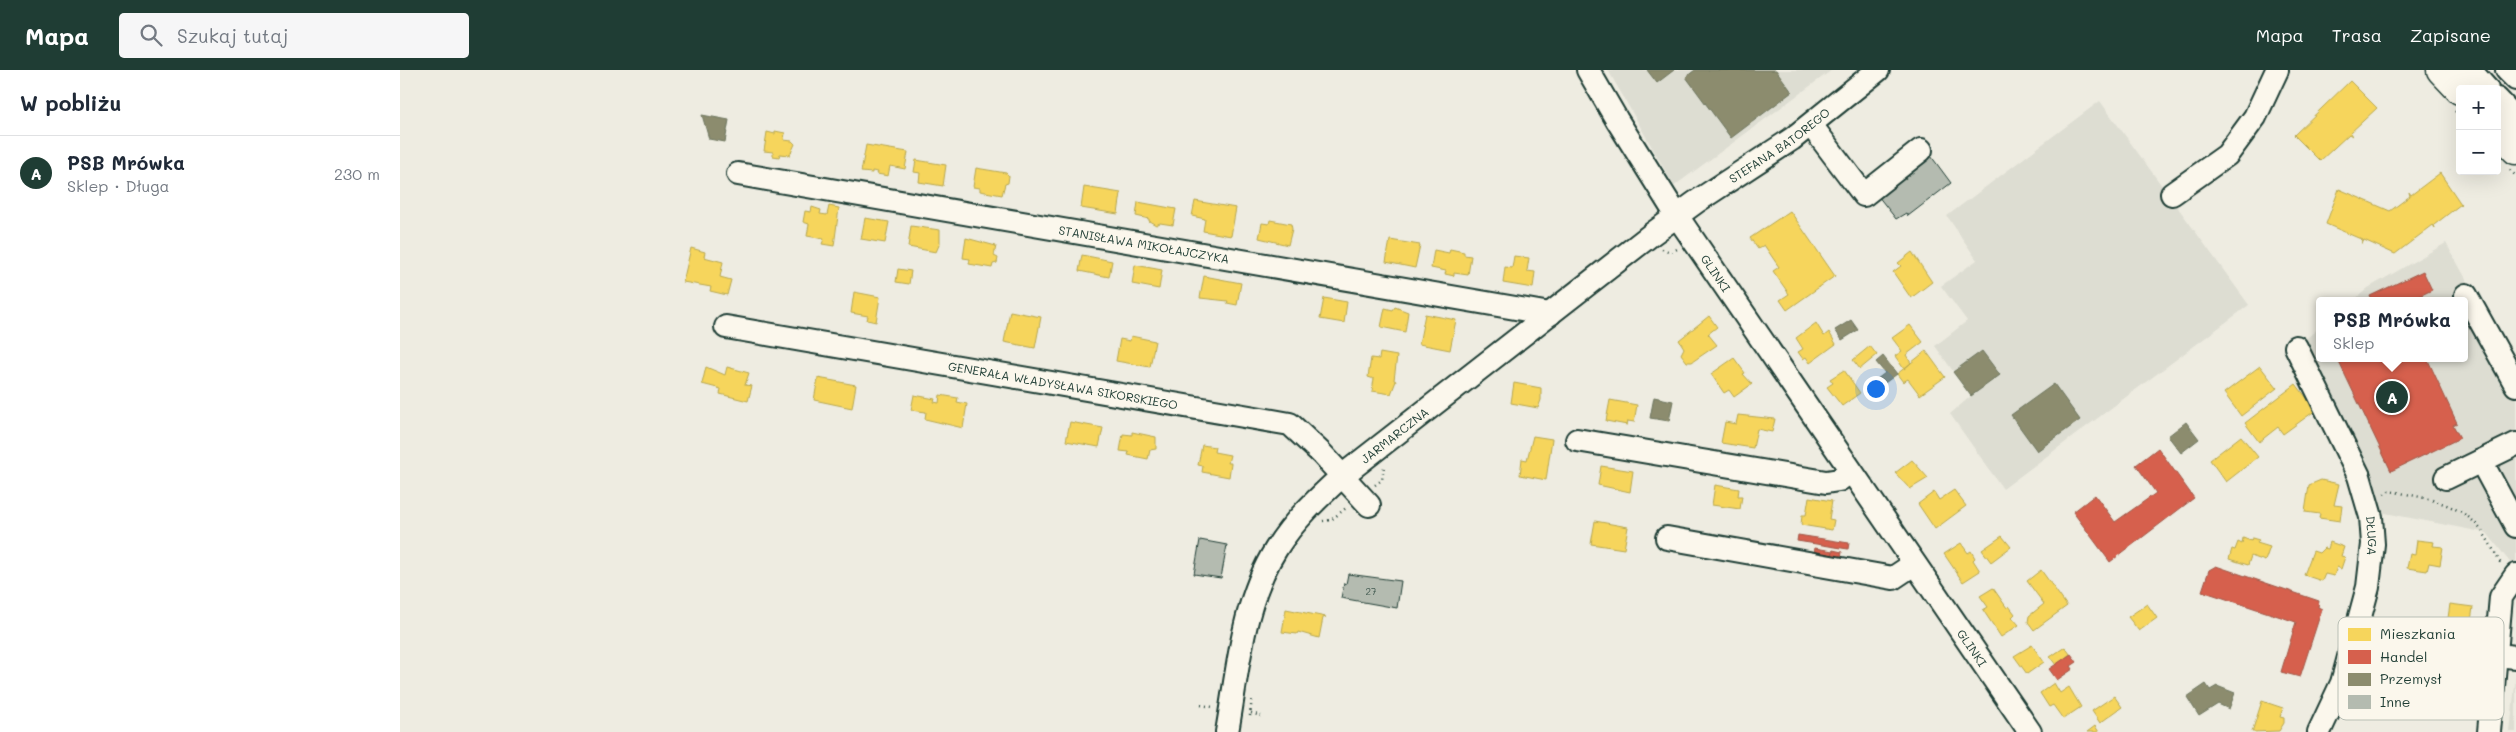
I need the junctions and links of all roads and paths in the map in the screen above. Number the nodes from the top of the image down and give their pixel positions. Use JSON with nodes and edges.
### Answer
{"nodes":[{"id":1,"x":1588,"y":70,"type":"edge"},
{"id":2,"x":1878,"y":70,"type":"edge"},
{"id":3,"x":2277,"y":70,"type":"edge"},
{"id":4,"x":2441,"y":70,"type":"edge"},
{"id":5,"x":2470,"y":70,"type":"edge"},
{"id":6,"x":2507,"y":70,"type":"edge"},
{"id":7,"x":2516,"y":79,"type":"edge"},
{"id":8,"x":2483,"y":85,"type":"edge"},
{"id":9,"x":2456,"y":86,"type":"edge"},
{"id":10,"x":2501,"y":103,"type":"edge"},
{"id":11,"x":2516,"y":119,"type":"edge"},
{"id":12,"x":1811,"y":124,"type":"junction"},
{"id":13,"x":2501,"y":134,"type":"edge"},
{"id":14,"x":1920,"y":150,"type":"dead end"},
{"id":15,"x":2516,"y":150,"type":"edge"},
{"id":16,"x":738,"y":174,"type":"dead end"},
{"id":17,"x":2172,"y":194,"type":"dead end"},
{"id":18,"x":1677,"y":216,"type":"junction"},
{"id":19,"x":1664,"y":250,"type":"dead end"},
{"id":20,"x":1658,"y":255,"type":"dead end"},
{"id":21,"x":2468,"y":299,"type":"edge"},
{"id":22,"x":1550,"y":314,"type":"junction"},
{"id":23,"x":726,"y":327,"type":"dead end"},
{"id":24,"x":2296,"y":347,"type":"dead end"},
{"id":25,"x":2516,"y":385,"type":"edge"},
{"id":26,"x":1577,"y":440,"type":"dead end"},
{"id":27,"x":2515,"y":448,"type":"edge"},
{"id":28,"x":1386,"y":460,"type":"dead end"},
{"id":29,"x":2481,"y":461,"type":"junction"},
{"id":30,"x":1850,"y":472,"type":"junction"},
{"id":31,"x":1342,"y":476,"type":"junction"},
{"id":32,"x":2446,"y":478,"type":"dead end"},
{"id":33,"x":1365,"y":501,"type":"junction"},
{"id":34,"x":2366,"y":502,"type":"junction"},
{"id":35,"x":1315,"y":521,"type":"dead end"},
{"id":36,"x":2516,"y":526,"type":"edge"},
{"id":37,"x":1667,"y":538,"type":"dead end"},
{"id":38,"x":1914,"y":564,"type":"junction"},
{"id":39,"x":2509,"y":570,"type":"edge"},
{"id":40,"x":2360,"y":617,"type":"edge"},
{"id":41,"x":2503,"y":617,"type":"edge"},
{"id":42,"x":2504,"y":632,"type":"edge"},
{"id":43,"x":2506,"y":656,"type":"edge"},
{"id":44,"x":2338,"y":693,"type":"edge"},
{"id":45,"x":1251,"y":694,"type":"dead end"},
{"id":46,"x":1249,"y":723,"type":"dead end"},
{"id":47,"x":1227,"y":732,"type":"edge"},
{"id":48,"x":2030,"y":732,"type":"edge"},
{"id":49,"x":2320,"y":732,"type":"edge"}],
"edges":[{"from":1,"to":18,"type":"street","name":"GLINKI"},
{"from":2,"to":12,"type":"street","name":"STEFANA BATOREGO"},
{"from":3,"to":17,"type":"street"},
{"from":4,"to":9,"type":"main road"},
{"from":5,"to":8,"type":"street"},
{"from":6,"to":7,"type":"street"},
{"from":10,"to":11,"type":"street"},
{"from":12,"to":14,"type":"street"},
{"from":12,"to":18,"type":"street","name":"STEFANA BATOREGO"},
{"from":13,"to":15,"type":"main road"},
{"from":16,"to":22,"type":"street","name":"STANISŁAWA MIKOŁAJCZYKA"},
{"from":18,"to":22,"type":"street","name":"JARMARCZNA"},
{"from":18,"to":30,"type":"street","name":"GLINKI"},
{"from":19,"to":20,"type":"path"},
{"from":21,"to":25,"type":"street"},
{"from":22,"to":31,"type":"street","name":"JARMARCZNA"},
{"from":23,"to":31,"type":"street","name":"GENERAŁA WŁADYSŁAWA SIKORSKIEGO"},
{"from":24,"to":34,"type":"street","name":"DŁUGA"},
{"from":26,"to":30,"type":"street"},
{"from":27,"to":29,"type":"street"},
{"from":28,"to":33,"type":"path"},
{"from":29,"to":32,"type":"street"},
{"from":29,"to":36,"type":"street"},
{"from":30,"to":38,"type":"street","name":"GLINKI"},
{"from":31,"to":33,"type":"street","name":"GENERAŁA WŁADYSŁAWA SIKORSKIEGO"},
{"from":31,"to":47,"type":"street","name":"JARMARCZNA"},
{"from":33,"to":35,"type":"path"},
{"from":34,"to":39,"type":"path"},
{"from":34,"to":40,"type":"street","name":"DŁUGA"},
{"from":37,"to":38,"type":"street"},
{"from":38,"to":48,"type":"street","name":"GLINKI"},
{"from":39,"to":41,"type":"street"},
{"from":42,"to":43,"type":"street"},
{"from":44,"to":49,"type":"street","name":"DŁUGA"},
{"from":45,"to":46,"type":"path"}]}
